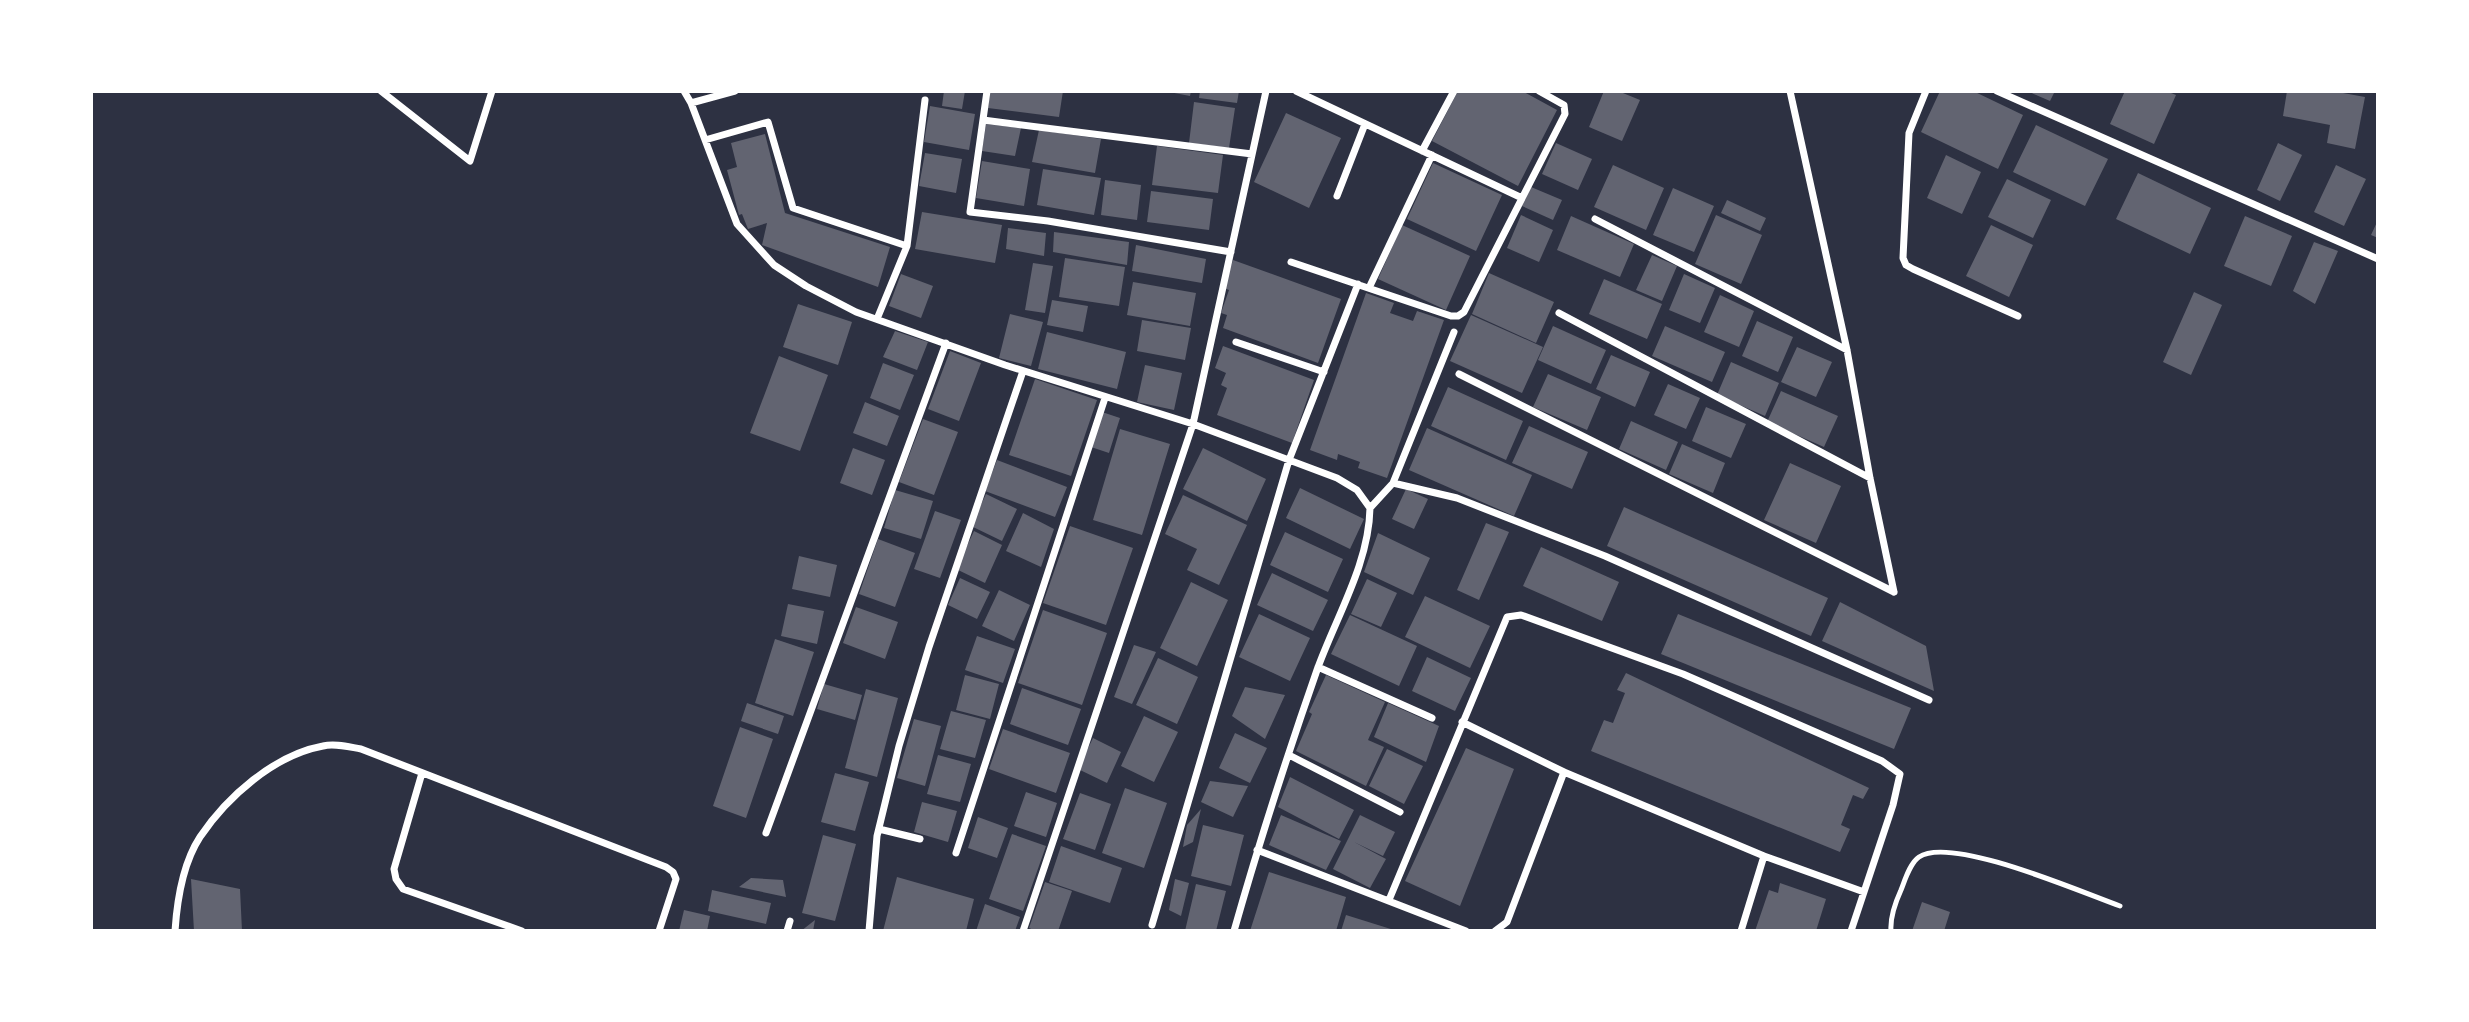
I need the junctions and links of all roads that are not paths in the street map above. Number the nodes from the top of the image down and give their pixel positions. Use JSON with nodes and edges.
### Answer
{"nodes":[{"id":1,"x":381,"y":91,"type":"edge"},
{"id":2,"x":492,"y":91,"type":"edge"},
{"id":3,"x":684,"y":91,"type":"edge"},
{"id":4,"x":735,"y":91,"type":"edge"},
{"id":5,"x":987,"y":91,"type":"edge"},
{"id":6,"x":1266,"y":91,"type":"edge"},
{"id":7,"x":1296,"y":91,"type":"edge"},
{"id":8,"x":1454,"y":91,"type":"edge"},
{"id":9,"x":1539,"y":91,"type":"edge"},
{"id":10,"x":1790,"y":91,"type":"edge"},
{"id":11,"x":1926,"y":91,"type":"edge"},
{"id":12,"x":1997,"y":91,"type":"edge"},
{"id":13,"x":925,"y":100,"type":"dead end"},
{"id":14,"x":691,"y":103,"type":"junction"},
{"id":15,"x":982,"y":120,"type":"junction"},
{"id":16,"x":1365,"y":124,"type":"junction"},
{"id":17,"x":705,"y":140,"type":"junction"},
{"id":18,"x":1422,"y":151,"type":"junction"},
{"id":19,"x":1252,"y":154,"type":"junction"},
{"id":20,"x":1432,"y":155,"type":"junction"},
{"id":21,"x":1337,"y":196,"type":"dead end"},
{"id":22,"x":1522,"y":198,"type":"junction"},
{"id":23,"x":1595,"y":219,"type":"dead end"},
{"id":24,"x":907,"y":246,"type":"junction"},
{"id":25,"x":1231,"y":252,"type":"junction"},
{"id":26,"x":2378,"y":260,"type":"edge"},
{"id":27,"x":1291,"y":262,"type":"dead end"},
{"id":28,"x":1358,"y":284,"type":"junction"},
{"id":29,"x":1369,"y":288,"type":"junction"},
{"id":30,"x":1559,"y":313,"type":"dead end"},
{"id":31,"x":2018,"y":316,"type":"dead end"},
{"id":32,"x":877,"y":319,"type":"junction"},
{"id":33,"x":1454,"y":332,"type":"dead end"},
{"id":34,"x":1236,"y":342,"type":"dead end"},
{"id":35,"x":946,"y":343,"type":"junction"},
{"id":36,"x":1847,"y":351,"type":"junction"},
{"id":37,"x":1023,"y":371,"type":"junction"},
{"id":38,"x":1324,"y":372,"type":"junction"},
{"id":39,"x":1459,"y":374,"type":"dead end"},
{"id":40,"x":1105,"y":398,"type":"junction"},
{"id":41,"x":1193,"y":424,"type":"junction"},
{"id":42,"x":1289,"y":460,"type":"junction"},
{"id":43,"x":1870,"y":478,"type":"junction"},
{"id":44,"x":1393,"y":483,"type":"junction"},
{"id":45,"x":1370,"y":508,"type":"junction"},
{"id":46,"x":1318,"y":667,"type":"junction"},
{"id":47,"x":1929,"y":700,"type":"dead end"},
{"id":48,"x":1432,"y":718,"type":"dead end"},
{"id":49,"x":1462,"y":722,"type":"junction"},
{"id":50,"x":1289,"y":755,"type":"junction"},
{"id":51,"x":1564,"y":772,"type":"junction"},
{"id":52,"x":422,"y":773,"type":"junction"},
{"id":53,"x":1400,"y":812,"type":"dead end"},
{"id":54,"x":879,"y":829,"type":"junction"},
{"id":55,"x":766,"y":834,"type":"dead end"},
{"id":56,"x":920,"y":839,"type":"dead end"},
{"id":57,"x":1257,"y":850,"type":"junction"},
{"id":58,"x":956,"y":853,"type":"dead end"},
{"id":59,"x":1765,"y":856,"type":"junction"},
{"id":60,"x":1864,"y":892,"type":"junction"},
{"id":61,"x":1389,"y":900,"type":"junction"},
{"id":62,"x":2120,"y":906,"type":"dead end"},
{"id":63,"x":790,"y":921,"type":"dead end"},
{"id":64,"x":1152,"y":925,"type":"dead end"},
{"id":65,"x":175,"y":931,"type":"edge"},
{"id":66,"x":522,"y":931,"type":"edge"},
{"id":67,"x":659,"y":931,"type":"edge"},
{"id":68,"x":787,"y":931,"type":"edge"},
{"id":69,"x":869,"y":931,"type":"edge"},
{"id":70,"x":1023,"y":931,"type":"edge"},
{"id":71,"x":1234,"y":931,"type":"edge"},
{"id":72,"x":1466,"y":931,"type":"edge"},
{"id":73,"x":1494,"y":931,"type":"edge"},
{"id":74,"x":1741,"y":931,"type":"edge"},
{"id":75,"x":1851,"y":931,"type":"edge"},
{"id":76,"x":1891,"y":931,"type":"edge"}],
"edges":[{"from":1,"to":2,"type":"street"},
{"from":3,"to":14,"type":"street"},
{"from":4,"to":14,"type":"street"},
{"from":5,"to":15,"type":"street"},
{"from":6,"to":19,"type":"street"},
{"from":7,"to":16,"type":"street"},
{"from":8,"to":18,"type":"street"},
{"from":9,"to":22,"type":"street"},
{"from":10,"to":36,"type":"street"},
{"from":11,"to":31,"type":"street"},
{"from":12,"to":26,"type":"street"},
{"from":13,"to":24,"type":"street"},
{"from":14,"to":17,"type":"street"},
{"from":15,"to":19,"type":"street"},
{"from":15,"to":25,"type":"street"},
{"from":16,"to":18,"type":"street"},
{"from":16,"to":21,"type":"street"},
{"from":17,"to":24,"type":"street"},
{"from":17,"to":32,"type":"street"},
{"from":18,"to":20,"type":"street"},
{"from":19,"to":25,"type":"street"},
{"from":20,"to":22,"type":"street"},
{"from":20,"to":29,"type":"street"},
{"from":22,"to":29,"type":"street"},
{"from":23,"to":36,"type":"street"},
{"from":24,"to":32,"type":"street"},
{"from":25,"to":41,"type":"street"},
{"from":27,"to":28,"type":"street"},
{"from":28,"to":29,"type":"street"},
{"from":28,"to":38,"type":"street"},
{"from":30,"to":43,"type":"street"},
{"from":32,"to":35,"type":"street"},
{"from":33,"to":44,"type":"street"},
{"from":34,"to":38,"type":"street"},
{"from":35,"to":37,"type":"street"},
{"from":35,"to":55,"type":"street"},
{"from":36,"to":43,"type":"street"},
{"from":37,"to":40,"type":"street"},
{"from":37,"to":54,"type":"street"},
{"from":38,"to":42,"type":"street"},
{"from":39,"to":43,"type":"street"},
{"from":40,"to":41,"type":"street"},
{"from":40,"to":58,"type":"street"},
{"from":41,"to":42,"type":"street"},
{"from":41,"to":70,"type":"street"},
{"from":42,"to":45,"type":"street"},
{"from":42,"to":64,"type":"street"},
{"from":44,"to":45,"type":"street"},
{"from":44,"to":47,"type":"street"},
{"from":45,"to":46,"type":"street"},
{"from":46,"to":48,"type":"street"},
{"from":46,"to":50,"type":"street"},
{"from":49,"to":51,"type":"street"},
{"from":49,"to":60,"type":"street"},
{"from":49,"to":61,"type":"street"},
{"from":50,"to":53,"type":"street"},
{"from":50,"to":57,"type":"street"},
{"from":51,"to":59,"type":"street"},
{"from":51,"to":73,"type":"street"},
{"from":52,"to":65,"type":"street"},
{"from":52,"to":66,"type":"street"},
{"from":52,"to":67,"type":"street"},
{"from":54,"to":56,"type":"street"},
{"from":54,"to":69,"type":"street"},
{"from":57,"to":61,"type":"street"},
{"from":57,"to":71,"type":"street"},
{"from":59,"to":60,"type":"street"},
{"from":59,"to":74,"type":"street"},
{"from":60,"to":75,"type":"street"},
{"from":61,"to":72,"type":"street"},
{"from":62,"to":76,"type":"lane"},
{"from":63,"to":68,"type":"street"}]}
